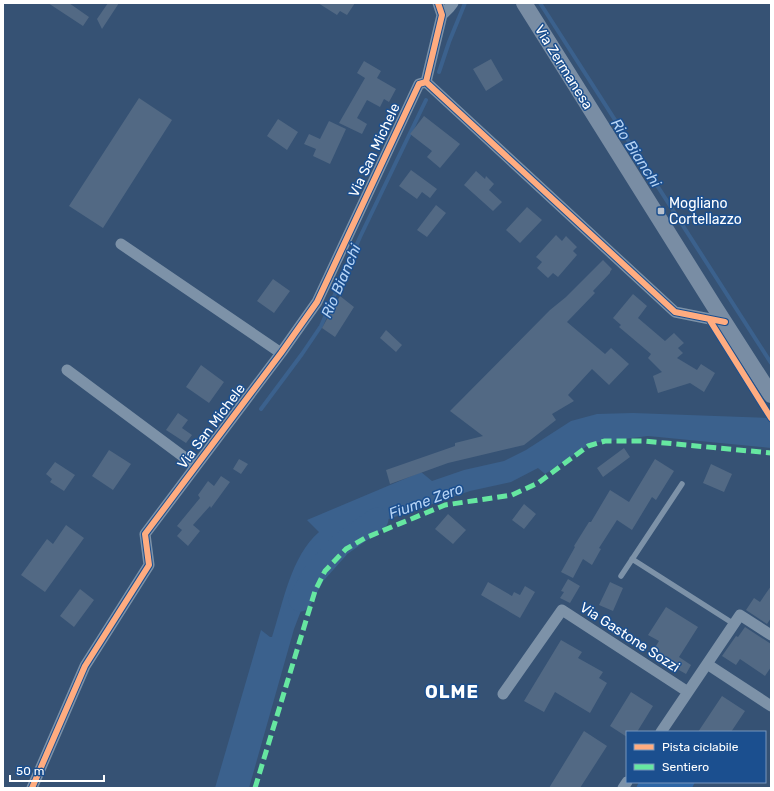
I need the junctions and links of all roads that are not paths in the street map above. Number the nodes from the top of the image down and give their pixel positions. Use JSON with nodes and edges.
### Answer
{"nodes":[{"id":1,"x":438,"y":3,"type":"edge"},
{"id":2,"x":453,"y":3,"type":"edge"},
{"id":3,"x":524,"y":3,"type":"edge"},
{"id":4,"x":442,"y":15,"type":"junction"},
{"id":5,"x":426,"y":82,"type":"junction"},
{"id":6,"x":121,"y":244,"type":"dead end"},
{"id":7,"x":725,"y":322,"type":"junction"},
{"id":8,"x":281,"y":353,"type":"junction"},
{"id":9,"x":67,"y":370,"type":"dead end"},
{"id":10,"x":771,"y":395,"type":"edge"},
{"id":11,"x":196,"y":466,"type":"junction"},
{"id":12,"x":682,"y":484,"type":"dead end"},
{"id":13,"x":632,"y":559,"type":"junction"},
{"id":14,"x":621,"y":576,"type":"dead end"},
{"id":15,"x":734,"y":624,"type":"junction"},
{"id":16,"x":771,"y":635,"type":"edge"},
{"id":17,"x":707,"y":664,"type":"junction"},
{"id":18,"x":688,"y":692,"type":"junction"},
{"id":19,"x":503,"y":694,"type":"dead end"},
{"id":20,"x":771,"y":706,"type":"edge"},
{"id":21,"x":662,"y":731,"type":"edge"},
{"id":22,"x":32,"y":788,"type":"edge"}],
"edges":[{"from":1,"to":4,"type":"street"},
{"from":2,"to":4,"type":"street","name":"Via San Michele"},
{"from":3,"to":7,"type":"main road","name":"Via Zermanesa"},
{"from":4,"to":5,"type":"street","name":"Via San Michele"},
{"from":5,"to":7,"type":"street"},
{"from":5,"to":8,"type":"street","name":"Via San Michele"},
{"from":6,"to":8,"type":"street"},
{"from":7,"to":10,"type":"main road","name":"Via Zermanesa"},
{"from":8,"to":11,"type":"street","name":"Via San Michele"},
{"from":9,"to":11,"type":"street","name":"Via San Michele"},
{"from":11,"to":22,"type":"street","name":"Via San Michele"},
{"from":12,"to":13,"type":"lane"},
{"from":13,"to":14,"type":"lane"},
{"from":13,"to":15,"type":"lane"},
{"from":15,"to":16,"type":"street","name":"Via Gastone Sozzi"},
{"from":15,"to":17,"type":"street","name":"Via Gastone Sozzi"},
{"from":17,"to":18,"type":"street","name":"Via Gastone Sozzi"},
{"from":17,"to":20,"type":"street"},
{"from":18,"to":19,"type":"street","name":"Via Gastone Sozzi"},
{"from":18,"to":21,"type":"street","name":"Via Gastone Sozzi"}]}
